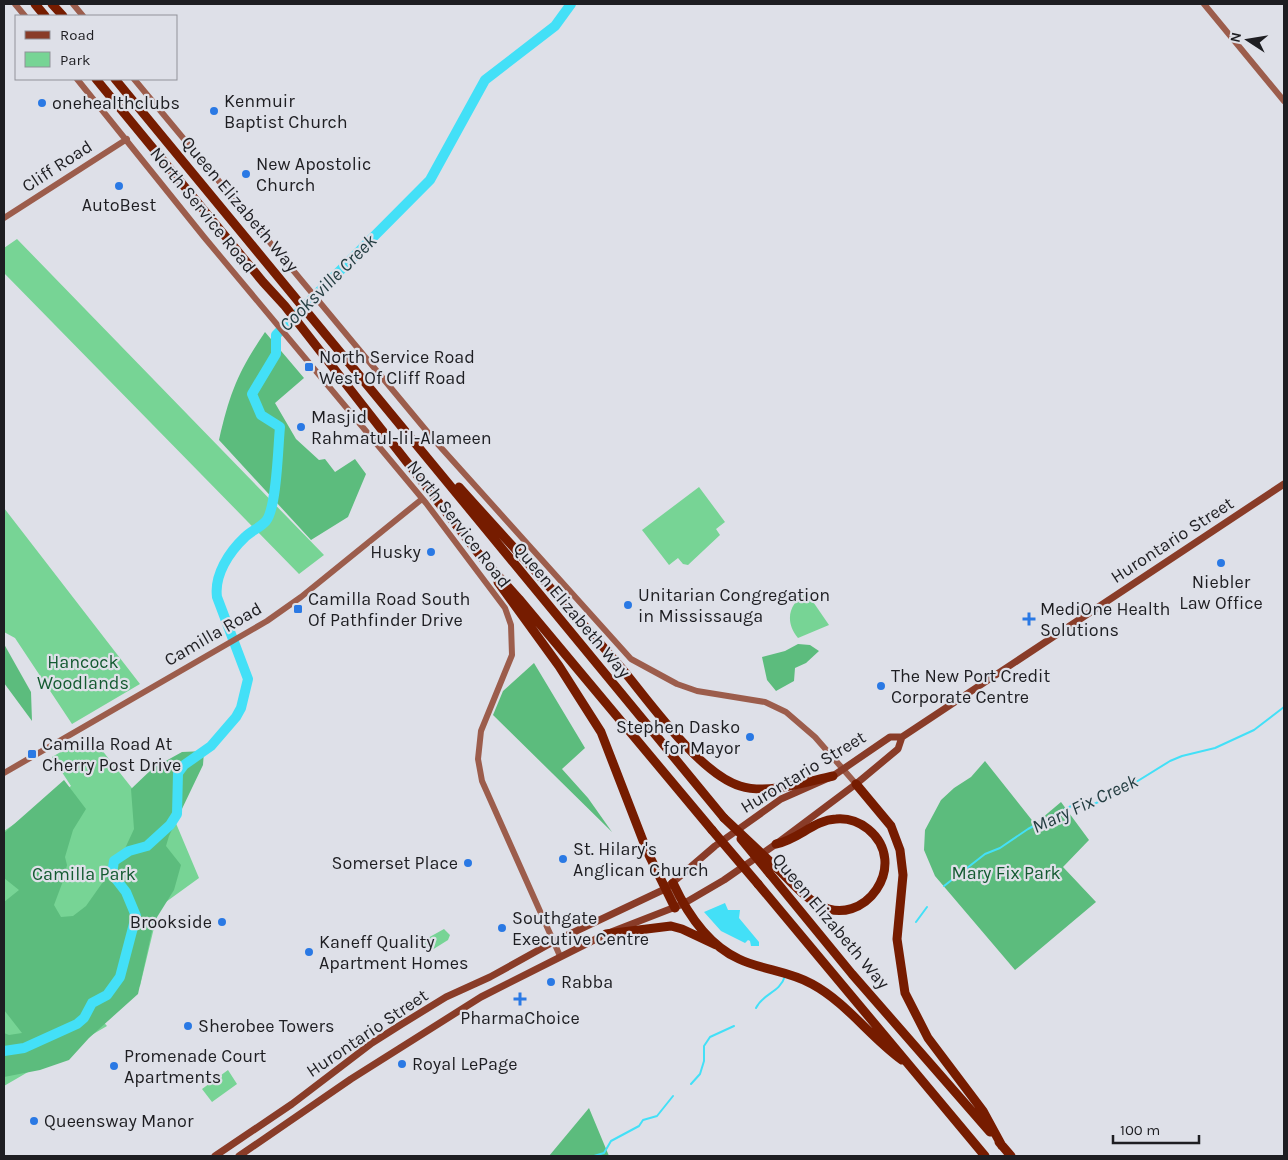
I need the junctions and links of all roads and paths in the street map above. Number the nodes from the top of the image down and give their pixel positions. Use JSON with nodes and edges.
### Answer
{"nodes":[{"id":1,"x":15,"y":4,"type":"edge"},
{"id":2,"x":35,"y":4,"type":"edge"},
{"id":3,"x":52,"y":4,"type":"edge"},
{"id":4,"x":73,"y":4,"type":"edge"},
{"id":5,"x":1204,"y":4,"type":"edge"},
{"id":6,"x":24,"y":15,"type":"edge"},
{"id":7,"x":44,"y":15,"type":"edge"},
{"id":8,"x":62,"y":15,"type":"edge"},
{"id":9,"x":82,"y":15,"type":"edge"},
{"id":10,"x":78,"y":80,"type":"edge"},
{"id":11,"x":97,"y":80,"type":"edge"},
{"id":12,"x":116,"y":80,"type":"edge"},
{"id":13,"x":135,"y":80,"type":"edge"},
{"id":14,"x":1284,"y":101,"type":"edge"},
{"id":15,"x":126,"y":139,"type":"junction"},
{"id":16,"x":4,"y":218,"type":"edge"},
{"id":17,"x":434,"y":465,"type":"junction"},
{"id":18,"x":1284,"y":484,"type":"edge"},
{"id":19,"x":422,"y":499,"type":"junction"},
{"id":20,"x":478,"y":554,"type":"junction"},
{"id":21,"x":902,"y":737,"type":"junction"},
{"id":22,"x":844,"y":769,"type":"junction"},
{"id":23,"x":4,"y":773,"type":"edge"},
{"id":24,"x":833,"y":776,"type":"junction"},
{"id":25,"x":856,"y":784,"type":"junction"},
{"id":26,"x":776,"y":844,"type":"junction"},
{"id":27,"x":774,"y":871,"type":"junction"},
{"id":28,"x":673,"y":883,"type":"junction"},
{"id":29,"x":664,"y":889,"type":"junction"},
{"id":30,"x":679,"y":906,"type":"junction"},
{"id":31,"x":606,"y":934,"type":"junction"},
{"id":32,"x":553,"y":942,"type":"junction"},
{"id":33,"x":724,"y":949,"type":"junction"},
{"id":34,"x":560,"y":956,"type":"junction"},
{"id":35,"x":912,"y":1068,"type":"junction"},
{"id":36,"x":1002,"y":1146,"type":"junction"},
{"id":37,"x":215,"y":1156,"type":"edge"},
{"id":38,"x":239,"y":1156,"type":"edge"},
{"id":39,"x":985,"y":1156,"type":"edge"},
{"id":40,"x":1011,"y":1156,"type":"edge"}],
"edges":[{"from":1,"to":6,"type":"street"},
{"from":2,"to":7,"type":"highway"},
{"from":3,"to":8,"type":"highway"},
{"from":4,"to":9,"type":"street"},
{"from":5,"to":14,"type":"street"},
{"from":10,"to":15,"type":"street","name":"North Service Road"},
{"from":11,"to":20,"type":"highway","name":"Queen Elizabeth Way"},
{"from":12,"to":17,"type":"highway","name":"Queen Elizabeth Way"},
{"from":13,"to":22,"type":"street"},
{"from":15,"to":16,"type":"street","name":"Cliff Road"},
{"from":15,"to":19,"type":"street","name":"North Service Road"},
{"from":17,"to":24,"type":"highway"},
{"from":17,"to":27,"type":"highway","name":"Queen Elizabeth Way","bridge":true},
{"from":18,"to":21,"type":"main road","name":"Hurontario Street"},
{"from":19,"to":23,"type":"street","name":"Camilla Road"},
{"from":19,"to":32,"type":"street","name":"North Service Road"},
{"from":20,"to":29,"type":"highway"},
{"from":20,"to":35,"type":"highway","name":"Queen Elizabeth Way","bridge":true},
{"from":21,"to":22,"type":"main road","name":"Hurontario Street"},
{"from":21,"to":25,"type":"main road","name":"Hurontario Street"},
{"from":22,"to":24,"type":"main road","name":"Hurontario Street"},
{"from":22,"to":25,"type":"street"},
{"from":24,"to":28,"type":"main road","name":"Hurontario Street"},
{"from":25,"to":26,"type":"main road","name":"Hurontario Street"},
{"from":25,"to":36,"type":"highway"},
{"from":26,"to":27,"type":"highway"},
{"from":26,"to":30,"type":"main road","name":"Hurontario Street"},
{"from":27,"to":36,"type":"highway","name":"Queen Elizabeth Way"},
{"from":28,"to":29,"type":"main road","name":"Hurontario Street"},
{"from":28,"to":30,"type":"highway"},
{"from":29,"to":30,"type":"highway"},
{"from":29,"to":32,"type":"main road","name":"Hurontario Street"},
{"from":30,"to":31,"type":"main road","name":"Hurontario Street"},
{"from":30,"to":33,"type":"highway"},
{"from":31,"to":33,"type":"highway"},
{"from":31,"to":34,"type":"main road","name":"Hurontario Street"},
{"from":32,"to":34,"type":"street","name":"North Service Road"},
{"from":32,"to":37,"type":"main road","name":"Hurontario Street"},
{"from":33,"to":35,"type":"highway"},
{"from":34,"to":38,"type":"main road","name":"Hurontario Street"},
{"from":35,"to":39,"type":"highway","name":"Queen Elizabeth Way"},
{"from":36,"to":40,"type":"highway","name":"Queen Elizabeth Way"}]}
